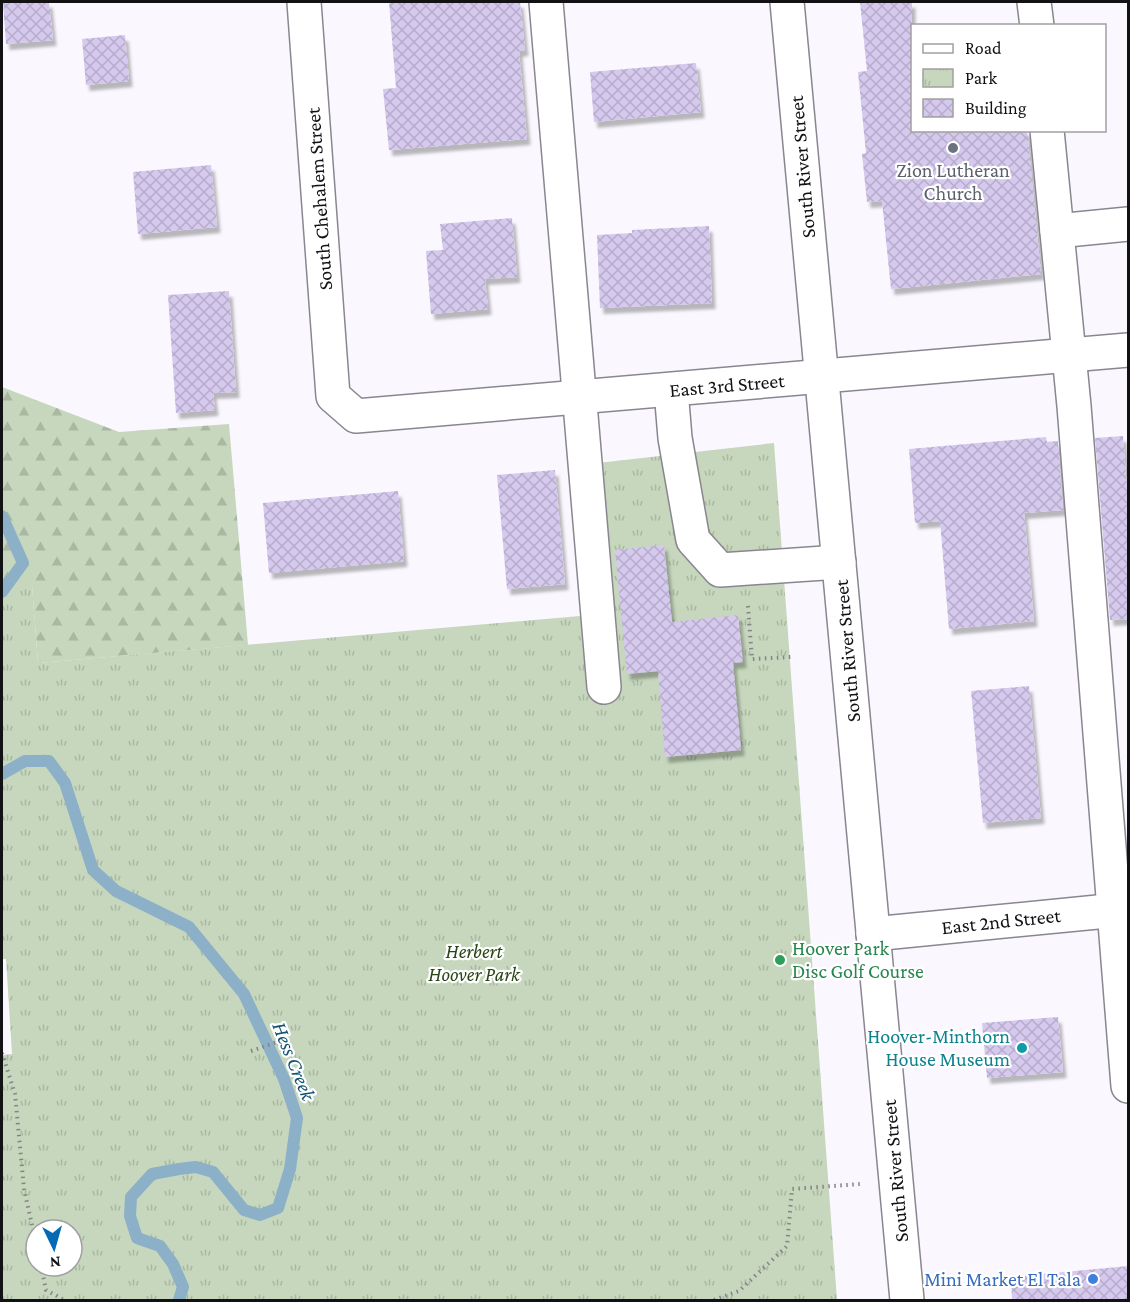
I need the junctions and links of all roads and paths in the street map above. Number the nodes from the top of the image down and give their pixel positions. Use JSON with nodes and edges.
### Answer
{"nodes":[{"id":1,"x":304,"y":2,"type":"edge"},
{"id":2,"x":546,"y":2,"type":"edge"},
{"id":3,"x":787,"y":2,"type":"edge"},
{"id":4,"x":1034,"y":2,"type":"edge"},
{"id":5,"x":1037,"y":24,"type":"edge"},
{"id":6,"x":1047,"y":132,"type":"edge"},
{"id":7,"x":1128,"y":224,"type":"edge"},
{"id":8,"x":1057,"y":231,"type":"junction"},
{"id":9,"x":1128,"y":350,"type":"edge"},
{"id":10,"x":1069,"y":355,"type":"junction"},
{"id":11,"x":822,"y":376,"type":"junction"},
{"id":12,"x":671,"y":390,"type":"junction"},
{"id":13,"x":333,"y":396,"type":"joint"},
{"id":14,"x":579,"y":397,"type":"junction"},
{"id":15,"x":839,"y":562,"type":"junction"},
{"id":16,"x":748,"y":606,"type":"dead end"},
{"id":17,"x":791,"y":657,"type":"dead end"},
{"id":18,"x":604,"y":687,"type":"dead end"},
{"id":19,"x":1121,"y":909,"type":"edge"},
{"id":20,"x":873,"y":934,"type":"junction"},
{"id":21,"x":289,"y":1038,"type":"dead end"},
{"id":22,"x":251,"y":1051,"type":"dead end"},
{"id":23,"x":2,"y":1053,"type":"edge"},
{"id":24,"x":1128,"y":1086,"type":"edge"},
{"id":25,"x":832,"y":1186,"type":"dead end"},
{"id":26,"x":30,"y":1218,"type":"edge"},
{"id":27,"x":44,"y":1278,"type":"edge"},
{"id":28,"x":64,"y":1300,"type":"edge"},
{"id":29,"x":714,"y":1300,"type":"edge"},
{"id":30,"x":907,"y":1300,"type":"edge"}],
"edges":[{"from":1,"to":13,"type":"street","name":"South Chehalem Street"},
{"from":2,"to":14,"type":"street"},
{"from":3,"to":11,"type":"street","name":"South River Street"},
{"from":4,"to":5,"type":"street"},
{"from":6,"to":8,"type":"street"},
{"from":7,"to":8,"type":"street"},
{"from":8,"to":10,"type":"street"},
{"from":9,"to":10,"type":"street","name":"East 3rd Street"},
{"from":10,"to":11,"type":"street","name":"East 3rd Street"},
{"from":10,"to":19,"type":"street"},
{"from":11,"to":12,"type":"street","name":"East 3rd Street"},
{"from":11,"to":15,"type":"street","name":"South River Street"},
{"from":12,"to":14,"type":"street","name":"East 3rd Street"},
{"from":12,"to":15,"type":"street"},
{"from":13,"to":14,"type":"street","name":"East 3rd Street"},
{"from":14,"to":18,"type":"street"},
{"from":15,"to":20,"type":"street","name":"South River Street"},
{"from":16,"to":17,"type":"path"},
{"from":19,"to":20,"type":"street","name":"East 2nd Street"},
{"from":19,"to":24,"type":"street"},
{"from":20,"to":30,"type":"street","name":"South River Street"},
{"from":21,"to":22,"type":"path"},
{"from":23,"to":26,"type":"path"},
{"from":25,"to":29,"type":"path"},
{"from":27,"to":28,"type":"path"}]}
